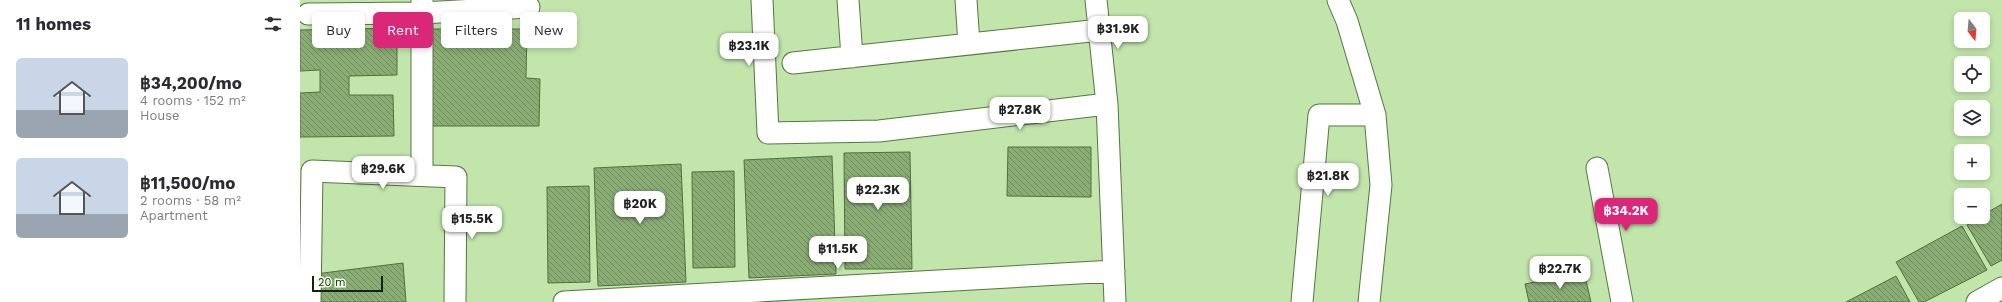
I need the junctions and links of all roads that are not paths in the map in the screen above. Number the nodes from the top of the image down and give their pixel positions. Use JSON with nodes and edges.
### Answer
{"nodes":[{"id":1,"x":762,"y":0,"type":"edge"},
{"id":2,"x":848,"y":0,"type":"edge"},
{"id":3,"x":966,"y":0,"type":"edge"},
{"id":4,"x":1096,"y":0,"type":"edge"},
{"id":5,"x":1338,"y":0,"type":"edge"},
{"id":6,"x":422,"y":6,"type":"edge"},
{"id":7,"x":528,"y":7,"type":"dead end"},
{"id":8,"x":308,"y":14,"type":"dead end"},
{"id":9,"x":1100,"y":30,"type":"junction"},
{"id":10,"x":969,"y":44,"type":"junction"},
{"id":11,"x":852,"y":57,"type":"junction"},
{"id":12,"x":793,"y":63,"type":"dead end"},
{"id":13,"x":1108,"y":104,"type":"junction"},
{"id":14,"x":1375,"y":115,"type":"junction"},
{"id":15,"x":1597,"y":168,"type":"dead end"},
{"id":16,"x":422,"y":175,"type":"junction"},
{"id":17,"x":1114,"y":271,"type":"junction"},
{"id":18,"x":2002,"y":288,"type":"edge"},
{"id":19,"x":310,"y":302,"type":"edge"},
{"id":20,"x":455,"y":302,"type":"edge"},
{"id":21,"x":564,"y":302,"type":"edge"},
{"id":22,"x":1115,"y":302,"type":"edge"},
{"id":23,"x":1302,"y":302,"type":"edge"},
{"id":24,"x":1369,"y":302,"type":"edge"},
{"id":25,"x":1622,"y":302,"type":"edge"},
{"id":26,"x":1977,"y":302,"type":"edge"}],
"edges":[{"from":1,"to":13,"type":"street"},
{"from":2,"to":11,"type":"street"},
{"from":3,"to":10,"type":"street"},
{"from":4,"to":9,"type":"street"},
{"from":5,"to":14,"type":"street"},
{"from":6,"to":7,"type":"street"},
{"from":6,"to":8,"type":"street"},
{"from":6,"to":16,"type":"street"},
{"from":9,"to":10,"type":"street"},
{"from":9,"to":13,"type":"street"},
{"from":10,"to":11,"type":"street"},
{"from":11,"to":12,"type":"street"},
{"from":13,"to":17,"type":"street"},
{"from":14,"to":23,"type":"street"},
{"from":14,"to":24,"type":"street"},
{"from":15,"to":25,"type":"street"},
{"from":16,"to":19,"type":"street"},
{"from":16,"to":20,"type":"street"},
{"from":17,"to":21,"type":"street"},
{"from":17,"to":22,"type":"street"},
{"from":18,"to":26,"type":"street"}]}
